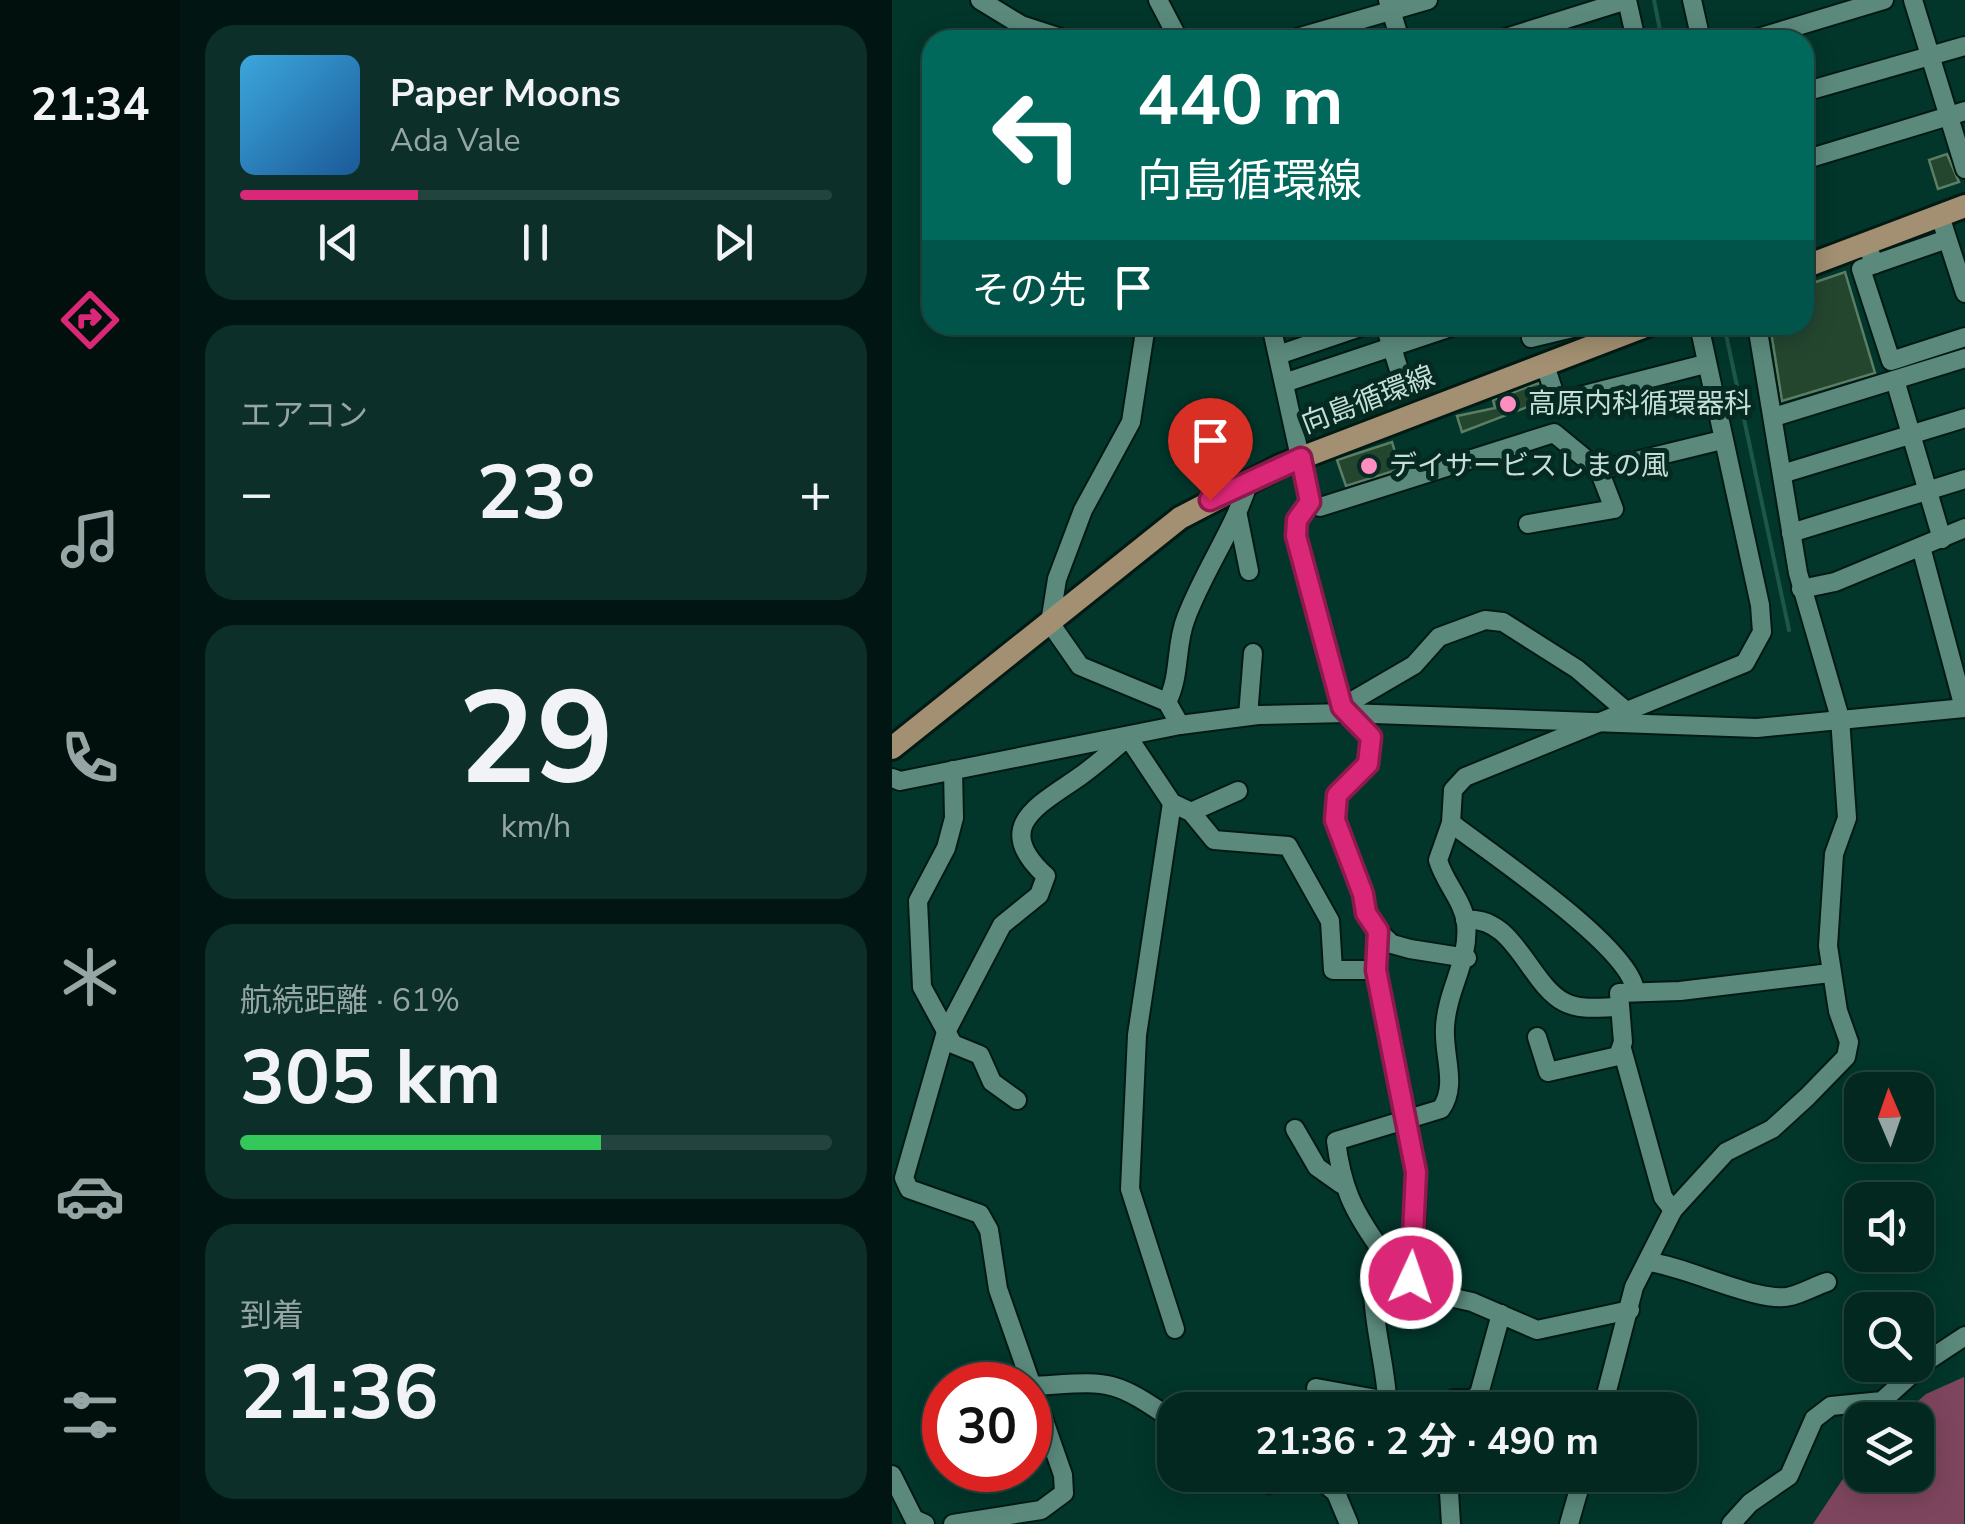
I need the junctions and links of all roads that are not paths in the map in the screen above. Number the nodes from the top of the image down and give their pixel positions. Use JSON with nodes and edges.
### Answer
{"nodes":[{"id":1,"x":980,"y":0,"type":"edge"},
{"id":2,"x":1428,"y":0,"type":"edge"},
{"id":3,"x":1627,"y":0,"type":"edge"},
{"id":4,"x":1692,"y":0,"type":"edge"},
{"id":5,"x":1884,"y":0,"type":"edge"},
{"id":6,"x":1913,"y":0,"type":"edge"},
{"id":7,"x":1161,"y":1,"type":"edge"},
{"id":8,"x":1390,"y":5,"type":"edge"},
{"id":9,"x":1569,"y":9,"type":"edge"},
{"id":10,"x":1038,"y":30,"type":"edge"},
{"id":11,"x":1174,"y":30,"type":"edge"},
{"id":12,"x":1319,"y":30,"type":"edge"},
{"id":13,"x":1397,"y":30,"type":"edge"},
{"id":14,"x":1522,"y":30,"type":"edge"},
{"id":15,"x":1634,"y":30,"type":"edge"},
{"id":16,"x":1698,"y":30,"type":"edge"},
{"id":17,"x":1784,"y":30,"type":"edge"},
{"id":18,"x":1964,"y":46,"type":"edge"},
{"id":19,"x":1930,"y":55,"type":"junction"},
{"id":20,"x":1814,"y":89,"type":"edge"},
{"id":21,"x":1956,"y":114,"type":"edge"},
{"id":22,"x":1814,"y":157,"type":"edge"},
{"id":23,"x":1964,"y":170,"type":"edge"},
{"id":24,"x":1964,"y":206,"type":"edge"},
{"id":25,"x":1940,"y":216,"type":"junction"},
{"id":26,"x":1954,"y":245,"type":"edge"},
{"id":27,"x":1870,"y":254,"type":"junction"},
{"id":28,"x":1814,"y":265,"type":"edge"},
{"id":29,"x":1964,"y":293,"type":"edge"},
{"id":30,"x":1144,"y":335,"type":"edge"},
{"id":31,"x":1273,"y":335,"type":"edge"},
{"id":32,"x":1336,"y":335,"type":"edge"},
{"id":33,"x":1388,"y":335,"type":"edge"},
{"id":34,"x":1426,"y":335,"type":"edge"},
{"id":35,"x":1531,"y":335,"type":"edge"},
{"id":36,"x":1616,"y":335,"type":"edge"},
{"id":37,"x":1700,"y":335,"type":"edge"},
{"id":38,"x":1759,"y":335,"type":"edge"},
{"id":39,"x":1964,"y":336,"type":"edge"},
{"id":40,"x":1392,"y":346,"type":"junction"},
{"id":41,"x":1278,"y":354,"type":"junction"},
{"id":42,"x":1964,"y":358,"type":"edge"},
{"id":43,"x":1704,"y":364,"type":"junction"},
{"id":44,"x":1543,"y":366,"type":"junction"},
{"id":45,"x":1399,"y":370,"type":"dead end"},
{"id":46,"x":1895,"y":380,"type":"junction"},
{"id":47,"x":1284,"y":383,"type":"junction"},
{"id":48,"x":1774,"y":418,"type":"junction"},
{"id":49,"x":1964,"y":418,"type":"edge"},
{"id":50,"x":1912,"y":434,"type":"junction"},
{"id":51,"x":1722,"y":440,"type":"junction"},
{"id":52,"x":1301,"y":458,"type":"junction"},
{"id":53,"x":1599,"y":470,"type":"junction"},
{"id":54,"x":1784,"y":474,"type":"junction"},
{"id":55,"x":1964,"y":479,"type":"edge"},
{"id":56,"x":1249,"y":481,"type":"junction"},
{"id":57,"x":1928,"y":490,"type":"junction"},
{"id":58,"x":1310,"y":502,"type":"junction"},
{"id":59,"x":1238,"y":516,"type":"junction"},
{"id":60,"x":1528,"y":524,"type":"dead end"},
{"id":61,"x":1964,"y":528,"type":"edge"},
{"id":62,"x":1791,"y":532,"type":"junction"},
{"id":63,"x":1942,"y":538,"type":"junction"},
{"id":64,"x":1921,"y":548,"type":"junction"},
{"id":65,"x":1249,"y":571,"type":"dead end"},
{"id":66,"x":1802,"y":589,"type":"junction"},
{"id":67,"x":1050,"y":622,"type":"junction"},
{"id":68,"x":1253,"y":652,"type":"dead end"},
{"id":69,"x":1167,"y":702,"type":"junction"},
{"id":70,"x":1964,"y":708,"type":"edge"},
{"id":71,"x":1345,"y":710,"type":"junction"},
{"id":72,"x":1625,"y":710,"type":"junction"},
{"id":73,"x":1248,"y":716,"type":"junction"},
{"id":74,"x":1840,"y":718,"type":"junction"},
{"id":75,"x":1596,"y":721,"type":"junction"},
{"id":76,"x":1180,"y":725,"type":"junction"},
{"id":77,"x":1128,"y":737,"type":"junction"},
{"id":78,"x":892,"y":748,"type":"edge"},
{"id":79,"x":953,"y":770,"type":"junction"},
{"id":80,"x":892,"y":778,"type":"edge"},
{"id":81,"x":1238,"y":791,"type":"dead end"},
{"id":82,"x":1172,"y":803,"type":"junction"},
{"id":83,"x":1191,"y":812,"type":"junction"},
{"id":84,"x":1451,"y":822,"type":"junction"},
{"id":85,"x":1466,"y":920,"type":"junction"},
{"id":86,"x":1378,"y":931,"type":"junction"},
{"id":87,"x":1467,"y":958,"type":"junction"},
{"id":88,"x":1376,"y":970,"type":"junction"},
{"id":89,"x":1830,"y":973,"type":"junction"},
{"id":90,"x":1635,"y":992,"type":"junction"},
{"id":91,"x":1619,"y":1007,"type":"junction"},
{"id":92,"x":946,"y":1032,"type":"junction"},
{"id":93,"x":1538,"y":1037,"type":"dead end"},
{"id":94,"x":1622,"y":1049,"type":"junction"},
{"id":95,"x":1018,"y":1100,"type":"dead end"},
{"id":96,"x":1404,"y":1122,"type":"junction"},
{"id":97,"x":1295,"y":1130,"type":"dead end"},
{"id":98,"x":1342,"y":1184,"type":"junction"},
{"id":99,"x":1673,"y":1210,"type":"junction"},
{"id":100,"x":1379,"y":1247,"type":"junction"},
{"id":101,"x":1412,"y":1253,"type":"junction"},
{"id":102,"x":1648,"y":1262,"type":"junction"},
{"id":103,"x":1827,"y":1282,"type":"dead end"},
{"id":104,"x":1630,"y":1310,"type":"junction"},
{"id":105,"x":1501,"y":1314,"type":"junction"},
{"id":106,"x":1174,"y":1329,"type":"dead end"},
{"id":107,"x":1964,"y":1336,"type":"edge"},
{"id":108,"x":1023,"y":1362,"type":"edge"},
{"id":109,"x":1052,"y":1385,"type":"edge"},
{"id":110,"x":1316,"y":1388,"type":"dead end"},
{"id":111,"x":1344,"y":1392,"type":"edge"},
{"id":112,"x":1386,"y":1392,"type":"edge"},
{"id":113,"x":1480,"y":1392,"type":"edge"},
{"id":114,"x":1607,"y":1392,"type":"edge"},
{"id":115,"x":1157,"y":1409,"type":"edge"},
{"id":116,"x":1052,"y":1444,"type":"edge"},
{"id":117,"x":892,"y":1475,"type":"edge"},
{"id":118,"x":1335,"y":1492,"type":"edge"},
{"id":119,"x":1449,"y":1492,"type":"edge"},
{"id":120,"x":1579,"y":1492,"type":"edge"},
{"id":121,"x":925,"y":1524,"type":"edge"},
{"id":122,"x":953,"y":1524,"type":"edge"},
{"id":123,"x":1349,"y":1524,"type":"edge"},
{"id":124,"x":1451,"y":1524,"type":"edge"},
{"id":125,"x":1570,"y":1524,"type":"edge"},
{"id":126,"x":1731,"y":1524,"type":"edge"}],
"edges":[{"from":1,"to":10,"type":"street"},
{"from":2,"to":8,"type":"street"},
{"from":3,"to":9,"type":"street"},
{"from":3,"to":15,"type":"street"},
{"from":4,"to":16,"type":"street"},
{"from":5,"to":17,"type":"street"},
{"from":6,"to":19,"type":"street"},
{"from":7,"to":11,"type":"street"},
{"from":8,"to":12,"type":"street"},
{"from":8,"to":13,"type":"street"},
{"from":9,"to":14,"type":"street"},
{"from":18,"to":19,"type":"street"},
{"from":19,"to":20,"type":"street"},
{"from":19,"to":21,"type":"street"},
{"from":21,"to":22,"type":"street"},
{"from":21,"to":23,"type":"street"},
{"from":24,"to":25,"type":"main road"},
{"from":25,"to":26,"type":"street"},
{"from":25,"to":27,"type":"main road"},
{"from":26,"to":27,"type":"street"},
{"from":26,"to":29,"type":"street"},
{"from":27,"to":28,"type":"main road"},
{"from":27,"to":39,"type":"street"},
{"from":30,"to":67,"type":"street"},
{"from":31,"to":41,"type":"street"},
{"from":32,"to":41,"type":"street"},
{"from":33,"to":40,"type":"street"},
{"from":34,"to":40,"type":"street"},
{"from":35,"to":44,"type":"street"},
{"from":36,"to":44,"type":"main road","name":"向島循環線"},
{"from":37,"to":43,"type":"street"},
{"from":38,"to":48,"type":"street"},
{"from":40,"to":45,"type":"street"},
{"from":40,"to":47,"type":"street"},
{"from":41,"to":47,"type":"street"},
{"from":42,"to":46,"type":"street"},
{"from":43,"to":44,"type":"street"},
{"from":43,"to":51,"type":"street"},
{"from":44,"to":52,"type":"main road","name":"向島循環線"},
{"from":46,"to":48,"type":"street"},
{"from":46,"to":50,"type":"street"},
{"from":47,"to":52,"type":"street"},
{"from":48,"to":54,"type":"street"},
{"from":49,"to":50,"type":"street"},
{"from":50,"to":54,"type":"street"},
{"from":50,"to":57,"type":"street"},
{"from":51,"to":53,"type":"street"},
{"from":51,"to":72,"type":"street"},
{"from":52,"to":56,"type":"main road","name":"向島循環線"},
{"from":52,"to":58,"type":"street"},
{"from":53,"to":58,"type":"street"},
{"from":53,"to":60,"type":"street"},
{"from":54,"to":62,"type":"street"},
{"from":55,"to":57,"type":"street"},
{"from":56,"to":59,"type":"street"},
{"from":56,"to":67,"type":"main road","name":"向島循環線"},
{"from":57,"to":62,"type":"street"},
{"from":57,"to":63,"type":"street"},
{"from":58,"to":71,"type":"street"},
{"from":59,"to":65,"type":"street"},
{"from":59,"to":69,"type":"street"},
{"from":61,"to":63,"type":"street"},
{"from":62,"to":66,"type":"street"},
{"from":63,"to":64,"type":"street"},
{"from":64,"to":66,"type":"street"},
{"from":64,"to":70,"type":"street"},
{"from":66,"to":74,"type":"street"},
{"from":67,"to":69,"type":"street"},
{"from":67,"to":78,"type":"main road","name":"向島循環線"},
{"from":68,"to":73,"type":"street"},
{"from":69,"to":76,"type":"street"},
{"from":70,"to":74,"type":"street"},
{"from":71,"to":72,"type":"street"},
{"from":71,"to":73,"type":"street"},
{"from":71,"to":75,"type":"street"},
{"from":71,"to":86,"type":"street"},
{"from":72,"to":75,"type":"street"},
{"from":73,"to":76,"type":"street"},
{"from":74,"to":75,"type":"street"},
{"from":74,"to":89,"type":"street"},
{"from":75,"to":84,"type":"street"},
{"from":76,"to":77,"type":"street"},
{"from":77,"to":79,"type":"street"},
{"from":77,"to":82,"type":"street"},
{"from":77,"to":92,"type":"street"},
{"from":79,"to":80,"type":"street"},
{"from":79,"to":92,"type":"street"},
{"from":81,"to":83,"type":"street"},
{"from":82,"to":83,"type":"street"},
{"from":82,"to":106,"type":"street"},
{"from":83,"to":88,"type":"street"},
{"from":84,"to":85,"type":"street"},
{"from":84,"to":90,"type":"street"},
{"from":85,"to":87,"type":"street"},
{"from":85,"to":91,"type":"street"},
{"from":86,"to":87,"type":"street"},
{"from":86,"to":88,"type":"street"},
{"from":87,"to":96,"type":"street"},
{"from":88,"to":96,"type":"street"},
{"from":89,"to":90,"type":"street"},
{"from":89,"to":99,"type":"street"},
{"from":90,"to":91,"type":"street"},
{"from":91,"to":94,"type":"street"},
{"from":92,"to":95,"type":"street"},
{"from":92,"to":108,"type":"street"},
{"from":93,"to":94,"type":"street"},
{"from":94,"to":99,"type":"street"},
{"from":96,"to":98,"type":"street"},
{"from":96,"to":101,"type":"street"},
{"from":97,"to":98,"type":"street"},
{"from":98,"to":100,"type":"street"},
{"from":99,"to":102,"type":"street"},
{"from":100,"to":101,"type":"street"},
{"from":100,"to":112,"type":"street"},
{"from":101,"to":105,"type":"street"},
{"from":102,"to":103,"type":"street"},
{"from":102,"to":104,"type":"street"},
{"from":104,"to":105,"type":"street"},
{"from":104,"to":114,"type":"street"},
{"from":105,"to":113,"type":"street"},
{"from":107,"to":126,"type":"street"},
{"from":109,"to":115,"type":"street"},
{"from":110,"to":111,"type":"street"},
{"from":116,"to":122,"type":"street"},
{"from":117,"to":121,"type":"street"},
{"from":118,"to":123,"type":"street"},
{"from":119,"to":124,"type":"street"},
{"from":120,"to":125,"type":"street"}]}
